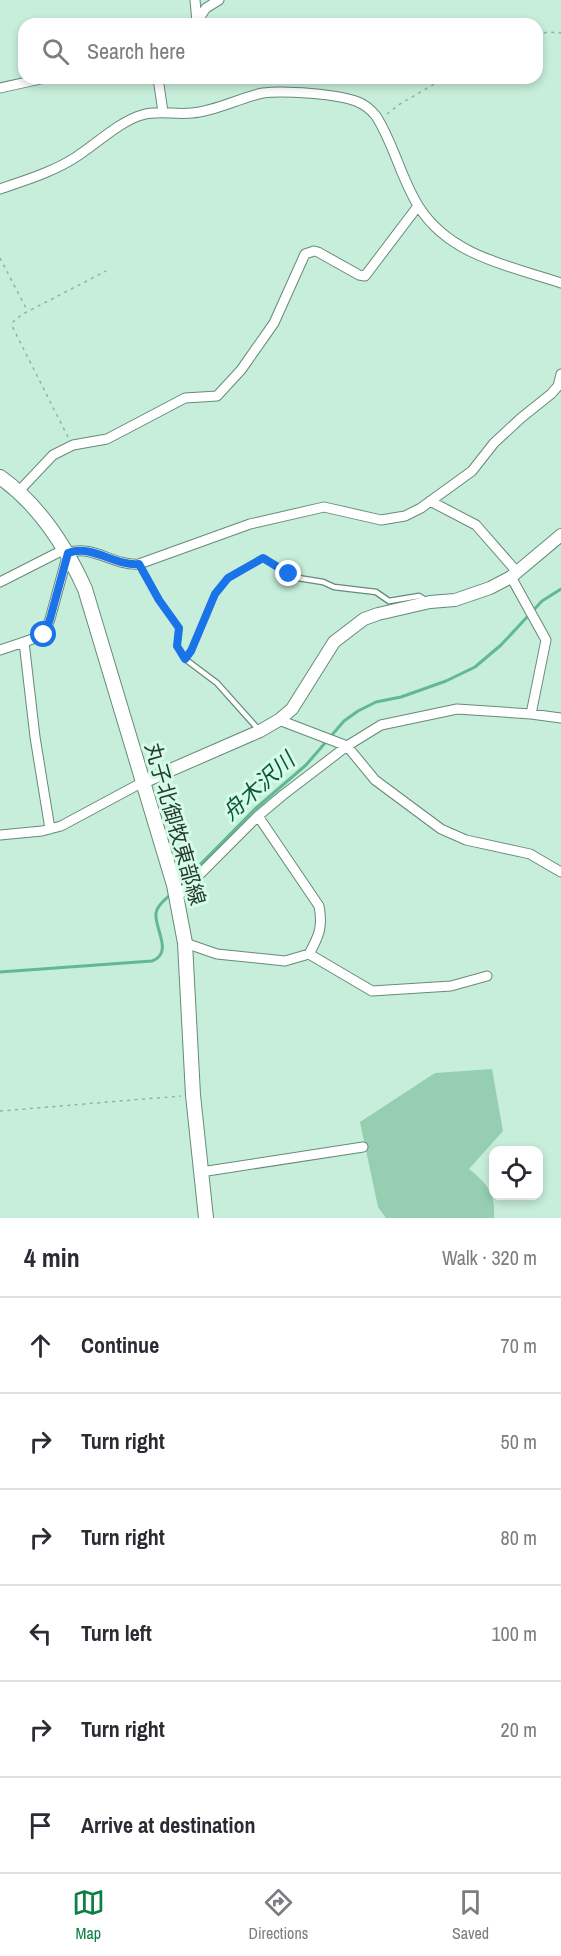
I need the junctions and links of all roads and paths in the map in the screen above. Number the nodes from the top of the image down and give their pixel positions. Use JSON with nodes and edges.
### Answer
{"nodes":[{"id":1,"x":195,"y":0,"type":"edge"},
{"id":2,"x":219,"y":0,"type":"edge"},
{"id":3,"x":196,"y":18,"type":"edge"},
{"id":4,"x":200,"y":18,"type":"edge"},
{"id":5,"x":561,"y":33,"type":"edge"},
{"id":6,"x":543,"y":34,"type":"edge"},
{"id":7,"x":18,"y":84,"type":"edge"},
{"id":8,"x":159,"y":84,"type":"edge"},
{"id":9,"x":435,"y":84,"type":"edge"},
{"id":10,"x":0,"y":88,"type":"edge"},
{"id":11,"x":163,"y":112,"type":"junction"},
{"id":12,"x":379,"y":120,"type":"junction"},
{"id":13,"x":0,"y":189,"type":"edge"},
{"id":14,"x":418,"y":207,"type":"junction"},
{"id":15,"x":0,"y":258,"type":"edge"},
{"id":16,"x":106,"y":271,"type":"dead end"},
{"id":17,"x":561,"y":283,"type":"edge"},
{"id":18,"x":27,"y":311,"type":"junction"},
{"id":19,"x":561,"y":379,"type":"edge"},
{"id":20,"x":73,"y":445,"type":"junction"},
{"id":21,"x":0,"y":477,"type":"edge"},
{"id":22,"x":19,"y":491,"type":"junction"},
{"id":23,"x":430,"y":501,"type":"junction"},
{"id":24,"x":561,"y":535,"type":"edge"},
{"id":25,"x":66,"y":551,"type":"junction"},
{"id":26,"x":139,"y":564,"type":"junction"},
{"id":27,"x":514,"y":574,"type":"junction"},
{"id":28,"x":0,"y":582,"type":"edge"},
{"id":29,"x":430,"y":602,"type":"junction"},
{"id":30,"x":24,"y":642,"type":"junction"},
{"id":31,"x":0,"y":650,"type":"edge"},
{"id":32,"x":185,"y":659,"type":"junction"},
{"id":33,"x":531,"y":714,"type":"junction"},
{"id":34,"x":561,"y":718,"type":"edge"},
{"id":35,"x":279,"y":720,"type":"junction"},
{"id":36,"x":260,"y":731,"type":"junction"},
{"id":37,"x":347,"y":746,"type":"junction"},
{"id":38,"x":143,"y":782,"type":"junction"},
{"id":39,"x":258,"y":816,"type":"junction"},
{"id":40,"x":50,"y":829,"type":"junction"},
{"id":41,"x":0,"y":835,"type":"edge"},
{"id":42,"x":561,"y":872,"type":"edge"},
{"id":43,"x":176,"y":898,"type":"junction"},
{"id":44,"x":184,"y":943,"type":"junction"},
{"id":45,"x":309,"y":954,"type":"junction"},
{"id":46,"x":487,"y":976,"type":"dead end"},
{"id":47,"x":193,"y":1095,"type":"junction"},
{"id":48,"x":0,"y":1111,"type":"edge"},
{"id":49,"x":363,"y":1147,"type":"dead end"},
{"id":50,"x":201,"y":1172,"type":"junction"},
{"id":51,"x":206,"y":1218,"type":"edge"}],
"edges":[{"from":1,"to":3,"type":"street"},
{"from":2,"to":4,"type":"street"},
{"from":5,"to":6,"type":"path"},
{"from":7,"to":10,"type":"street"},
{"from":8,"to":11,"type":"street"},
{"from":9,"to":12,"type":"path"},
{"from":11,"to":12,"type":"street"},
{"from":11,"to":13,"type":"street"},
{"from":12,"to":14,"type":"street"},
{"from":14,"to":17,"type":"street"},
{"from":14,"to":20,"type":"street"},
{"from":15,"to":18,"type":"path"},
{"from":16,"to":18,"type":"path"},
{"from":18,"to":20,"type":"path"},
{"from":19,"to":23,"type":"street"},
{"from":20,"to":22,"type":"street"},
{"from":21,"to":22,"type":"main road","name":"丸子北御牧東部線"},
{"from":22,"to":25,"type":"main road","name":"丸子北御牧東部線"},
{"from":23,"to":26,"type":"street"},
{"from":23,"to":27,"type":"street"},
{"from":24,"to":27,"type":"street"},
{"from":25,"to":26,"type":"street"},
{"from":25,"to":28,"type":"street"},
{"from":25,"to":30,"type":"street"},
{"from":25,"to":38,"type":"main road","name":"丸子北御牧東部線"},
{"from":26,"to":32,"type":"lane"},
{"from":27,"to":29,"type":"street"},
{"from":27,"to":33,"type":"street"},
{"from":29,"to":32,"type":"lane"},
{"from":29,"to":35,"type":"street"},
{"from":30,"to":31,"type":"street"},
{"from":30,"to":40,"type":"street"},
{"from":32,"to":36,"type":"lane"},
{"from":33,"to":34,"type":"street"},
{"from":33,"to":37,"type":"street"},
{"from":35,"to":36,"type":"street"},
{"from":35,"to":37,"type":"street"},
{"from":36,"to":38,"type":"street"},
{"from":37,"to":39,"type":"street"},
{"from":37,"to":42,"type":"street"},
{"from":38,"to":40,"type":"street"},
{"from":38,"to":43,"type":"main road","name":"丸子北御牧東部線"},
{"from":39,"to":43,"type":"street"},
{"from":39,"to":45,"type":"street"},
{"from":40,"to":41,"type":"street"},
{"from":43,"to":44,"type":"main road","name":"丸子北御牧東部線"},
{"from":44,"to":45,"type":"street"},
{"from":44,"to":47,"type":"main road","name":"丸子北御牧東部線"},
{"from":45,"to":46,"type":"street"},
{"from":47,"to":48,"type":"path"},
{"from":47,"to":50,"type":"main road","name":"丸子北御牧東部線"},
{"from":49,"to":50,"type":"street"},
{"from":50,"to":51,"type":"main road","name":"丸子北御牧東部線"}]}
